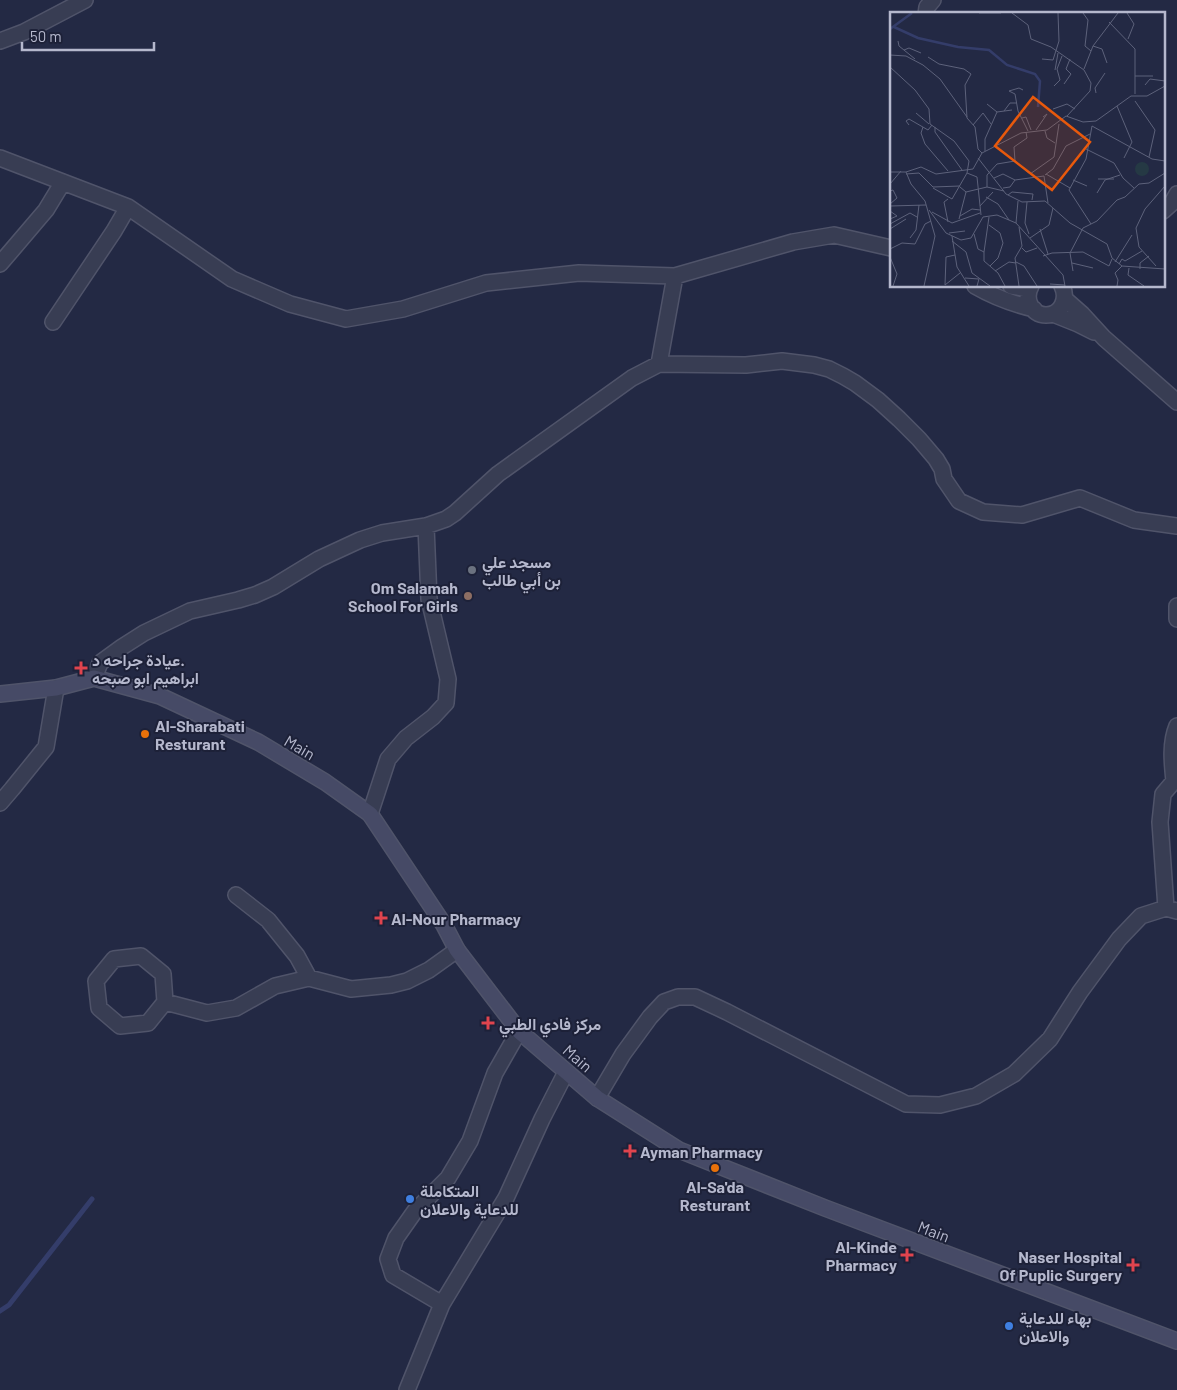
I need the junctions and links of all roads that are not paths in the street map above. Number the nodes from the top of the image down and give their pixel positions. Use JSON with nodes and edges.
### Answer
{"nodes":[{"id":1,"x":86,"y":0,"type":"edge"},
{"id":2,"x":933,"y":0,"type":"edge"},
{"id":3,"x":926,"y":12,"type":"edge"},
{"id":4,"x":0,"y":41,"type":"edge"},
{"id":5,"x":0,"y":158,"type":"edge"},
{"id":6,"x":63,"y":182,"type":"junction"},
{"id":7,"x":1177,"y":194,"type":"edge"},
{"id":8,"x":128,"y":207,"type":"junction"},
{"id":9,"x":1164,"y":210,"type":"edge"},
{"id":10,"x":890,"y":248,"type":"edge"},
{"id":11,"x":0,"y":264,"type":"edge"},
{"id":12,"x":675,"y":276,"type":"junction"},
{"id":13,"x":979,"y":288,"type":"edge"},
{"id":14,"x":1030,"y":288,"type":"edge"},
{"id":15,"x":1064,"y":290,"type":"edge"},
{"id":16,"x":1034,"y":309,"type":"junction"},
{"id":17,"x":1053,"y":314,"type":"junction"},
{"id":18,"x":53,"y":322,"type":"dead end"},
{"id":19,"x":1104,"y":338,"type":"junction"},
{"id":20,"x":658,"y":364,"type":"junction"},
{"id":21,"x":1177,"y":402,"type":"edge"},
{"id":22,"x":426,"y":526,"type":"junction"},
{"id":23,"x":1177,"y":526,"type":"edge"},
{"id":24,"x":1177,"y":606,"type":"edge"},
{"id":25,"x":1177,"y":619,"type":"edge"},
{"id":26,"x":94,"y":678,"type":"junction"},
{"id":27,"x":56,"y":688,"type":"junction"},
{"id":28,"x":0,"y":694,"type":"edge"},
{"id":29,"x":1177,"y":726,"type":"edge"},
{"id":30,"x":0,"y":802,"type":"edge"},
{"id":31,"x":370,"y":814,"type":"junction"},
{"id":32,"x":236,"y":895,"type":"dead end"},
{"id":33,"x":1172,"y":909,"type":"edge"},
{"id":34,"x":457,"y":950,"type":"junction"},
{"id":35,"x":309,"y":978,"type":"junction"},
{"id":36,"x":165,"y":1002,"type":"junction"},
{"id":37,"x":519,"y":1031,"type":"junction"},
{"id":38,"x":566,"y":1072,"type":"junction"},
{"id":39,"x":597,"y":1098,"type":"junction"},
{"id":40,"x":442,"y":1304,"type":"junction"},
{"id":41,"x":1177,"y":1341,"type":"edge"},
{"id":42,"x":407,"y":1390,"type":"edge"}],
"edges":[{"from":1,"to":4,"type":"street"},
{"from":2,"to":3,"type":"street"},
{"from":5,"to":6,"type":"street"},
{"from":6,"to":8,"type":"street"},
{"from":6,"to":11,"type":"street"},
{"from":7,"to":9,"type":"street"},
{"from":8,"to":12,"type":"street"},
{"from":8,"to":18,"type":"street"},
{"from":10,"to":12,"type":"street"},
{"from":12,"to":20,"type":"street"},
{"from":13,"to":16,"type":"street"},
{"from":14,"to":16,"type":"street"},
{"from":15,"to":17,"type":"street"},
{"from":15,"to":19,"type":"street"},
{"from":16,"to":17,"type":"street"},
{"from":17,"to":19,"type":"street"},
{"from":19,"to":21,"type":"street"},
{"from":20,"to":22,"type":"street"},
{"from":20,"to":23,"type":"street"},
{"from":22,"to":26,"type":"street"},
{"from":22,"to":31,"type":"street"},
{"from":24,"to":25,"type":"street"},
{"from":26,"to":27,"type":"main road","name":"Main"},
{"from":26,"to":31,"type":"main road","name":"Main"},
{"from":27,"to":28,"type":"main road","name":"Main"},
{"from":27,"to":30,"type":"street"},
{"from":29,"to":33,"type":"street"},
{"from":31,"to":34,"type":"main road","name":"Main"},
{"from":32,"to":35,"type":"street"},
{"from":33,"to":39,"type":"street"},
{"from":34,"to":35,"type":"street"},
{"from":34,"to":37,"type":"main road","name":"Main"},
{"from":35,"to":36,"type":"street"},
{"from":36,"to":36,"type":"street"},
{"from":37,"to":38,"type":"main road","name":"Main"},
{"from":37,"to":40,"type":"street"},
{"from":38,"to":39,"type":"main road","name":"Main"},
{"from":38,"to":40,"type":"street"},
{"from":39,"to":41,"type":"main road","name":"Main"},
{"from":40,"to":42,"type":"street"}]}
